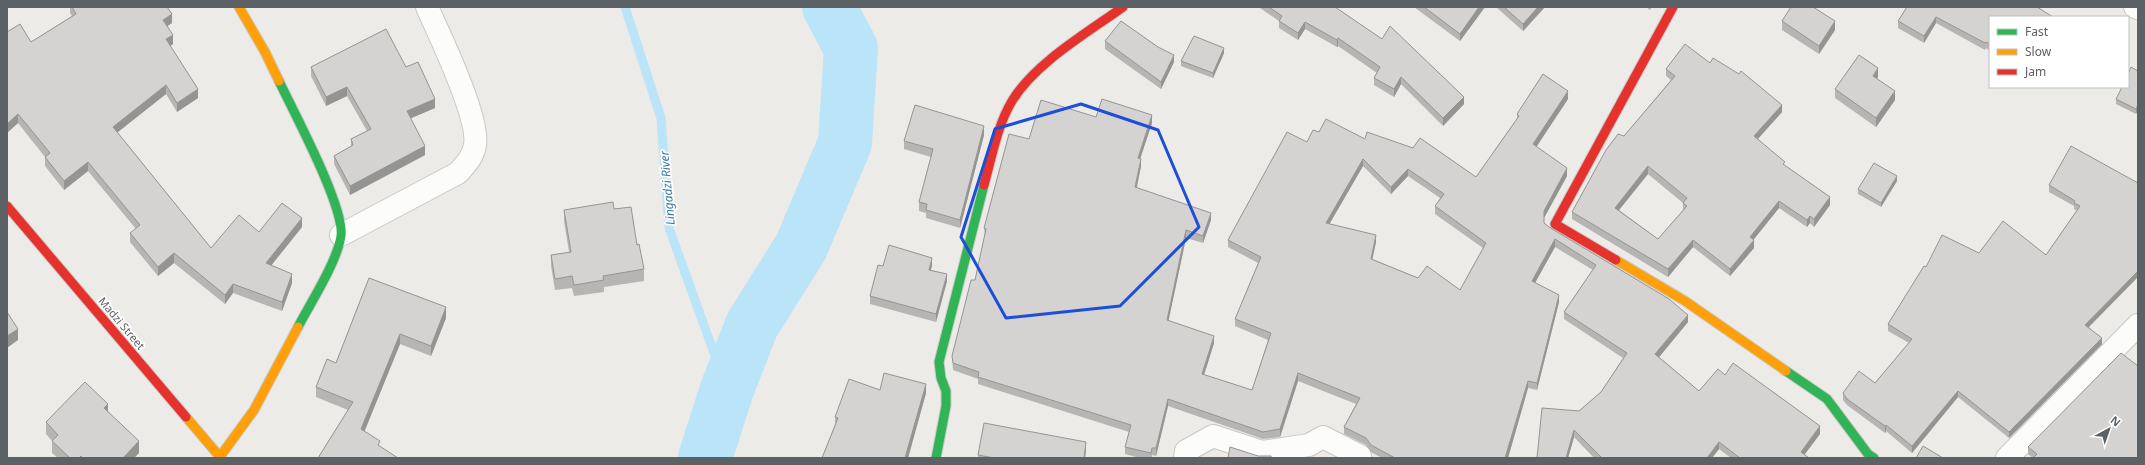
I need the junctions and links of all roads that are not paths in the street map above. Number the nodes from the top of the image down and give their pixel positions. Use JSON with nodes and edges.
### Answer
{"nodes":[{"id":1,"x":239,"y":7,"type":"edge"},
{"id":2,"x":427,"y":7,"type":"edge"},
{"id":3,"x":1123,"y":7,"type":"edge"},
{"id":4,"x":1673,"y":7,"type":"edge"},
{"id":5,"x":2135,"y":7,"type":"edge"},
{"id":6,"x":2138,"y":8,"type":"edge"},
{"id":7,"x":7,"y":206,"type":"edge"},
{"id":8,"x":342,"y":235,"type":"junction"},
{"id":9,"x":2138,"y":325,"type":"edge"},
{"id":10,"x":1360,"y":456,"type":"dead end"},
{"id":11,"x":219,"y":457,"type":"edge"},
{"id":12,"x":936,"y":458,"type":"edge"},
{"id":13,"x":1185,"y":458,"type":"edge"},
{"id":14,"x":1874,"y":458,"type":"edge"},
{"id":15,"x":2007,"y":458,"type":"edge"}],
"edges":[{"from":1,"to":8,"type":"street"},
{"from":2,"to":8,"type":"street"},
{"from":3,"to":12,"type":"street"},
{"from":4,"to":14,"type":"street"},
{"from":5,"to":6,"type":"street"},
{"from":7,"to":11,"type":"street","name":"Madzi Street"},
{"from":8,"to":11,"type":"street"},
{"from":9,"to":15,"type":"street"},
{"from":10,"to":13,"type":"street"}]}
